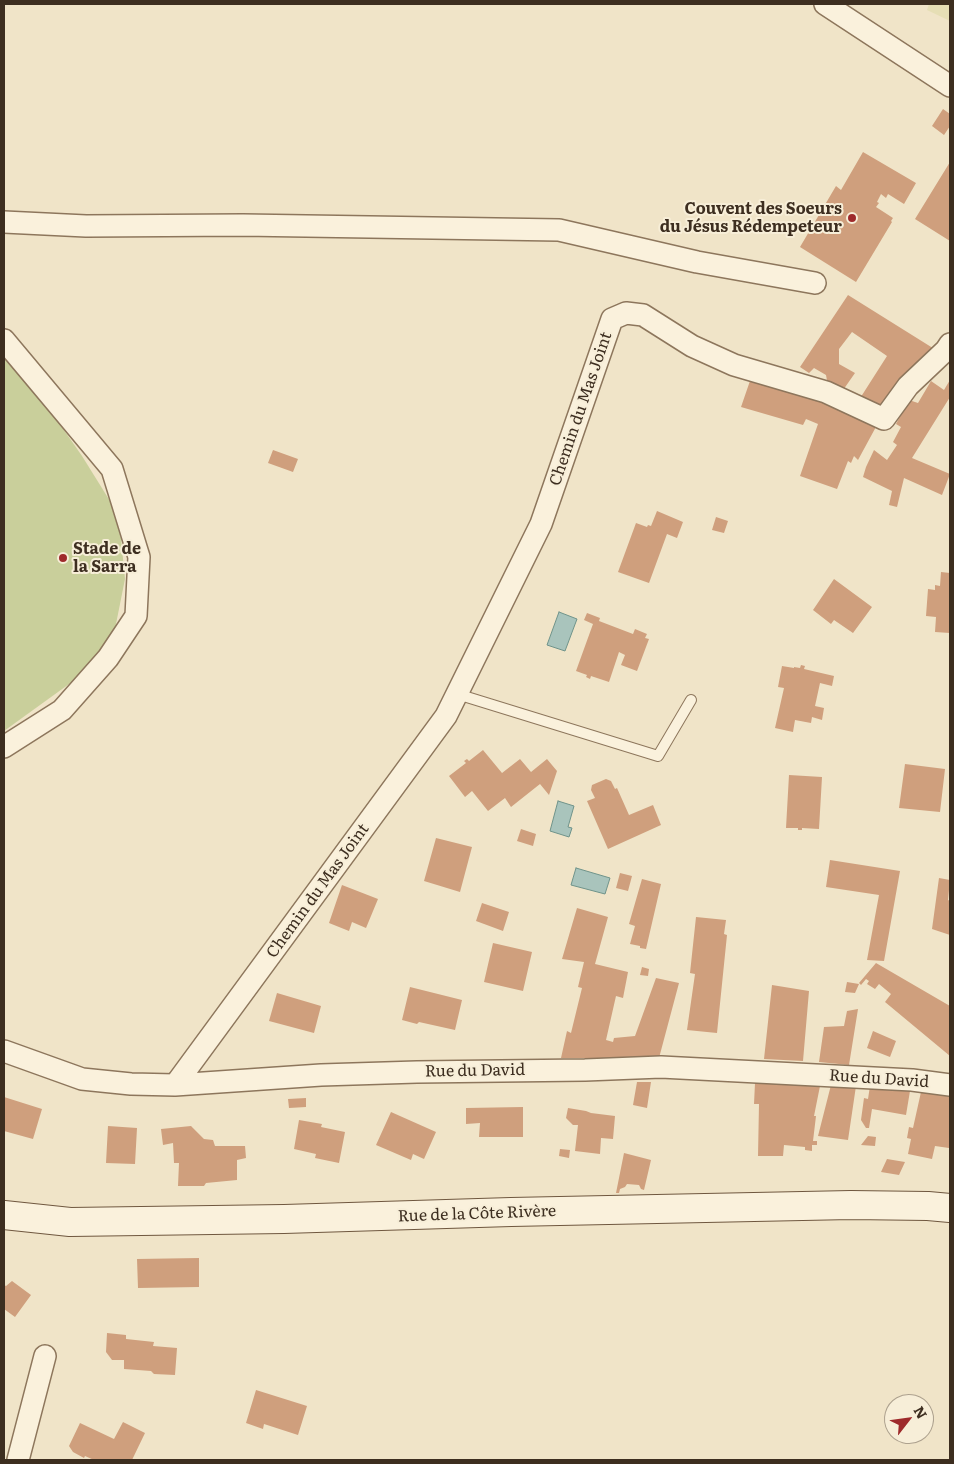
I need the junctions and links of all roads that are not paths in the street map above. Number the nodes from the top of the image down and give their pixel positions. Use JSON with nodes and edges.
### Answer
{"nodes":[{"id":1,"x":825,"y":4,"type":"edge"},
{"id":2,"x":950,"y":86,"type":"edge"},
{"id":3,"x":4,"y":222,"type":"edge"},
{"id":4,"x":815,"y":283,"type":"dead end"},
{"id":5,"x":4,"y":340,"type":"edge"},
{"id":6,"x":950,"y":344,"type":"edge"},
{"id":7,"x":457,"y":694,"type":"junction"},
{"id":8,"x":691,"y":700,"type":"dead end"},
{"id":9,"x":4,"y":747,"type":"edge"},
{"id":10,"x":4,"y":1051,"type":"edge"},
{"id":11,"x":175,"y":1085,"type":"junction"},
{"id":12,"x":950,"y":1085,"type":"edge"},
{"id":13,"x":950,"y":1208,"type":"edge"},
{"id":14,"x":4,"y":1215,"type":"edge"},
{"id":15,"x":45,"y":1356,"type":"dead end"},
{"id":16,"x":18,"y":1460,"type":"edge"}],
"edges":[{"from":1,"to":2,"type":"street"},
{"from":3,"to":4,"type":"street"},
{"from":5,"to":9,"type":"street"},
{"from":6,"to":7,"type":"street","name":"Chemin du Mas Joint"},
{"from":7,"to":8,"type":"lane"},
{"from":7,"to":11,"type":"street","name":"Chemin du Mas Joint"},
{"from":10,"to":11,"type":"street","name":"Rue du David"},
{"from":11,"to":12,"type":"street","name":"Rue du David"},
{"from":13,"to":14,"type":"street","name":"Rue de la Côte Rivère"},
{"from":15,"to":16,"type":"street"}]}
